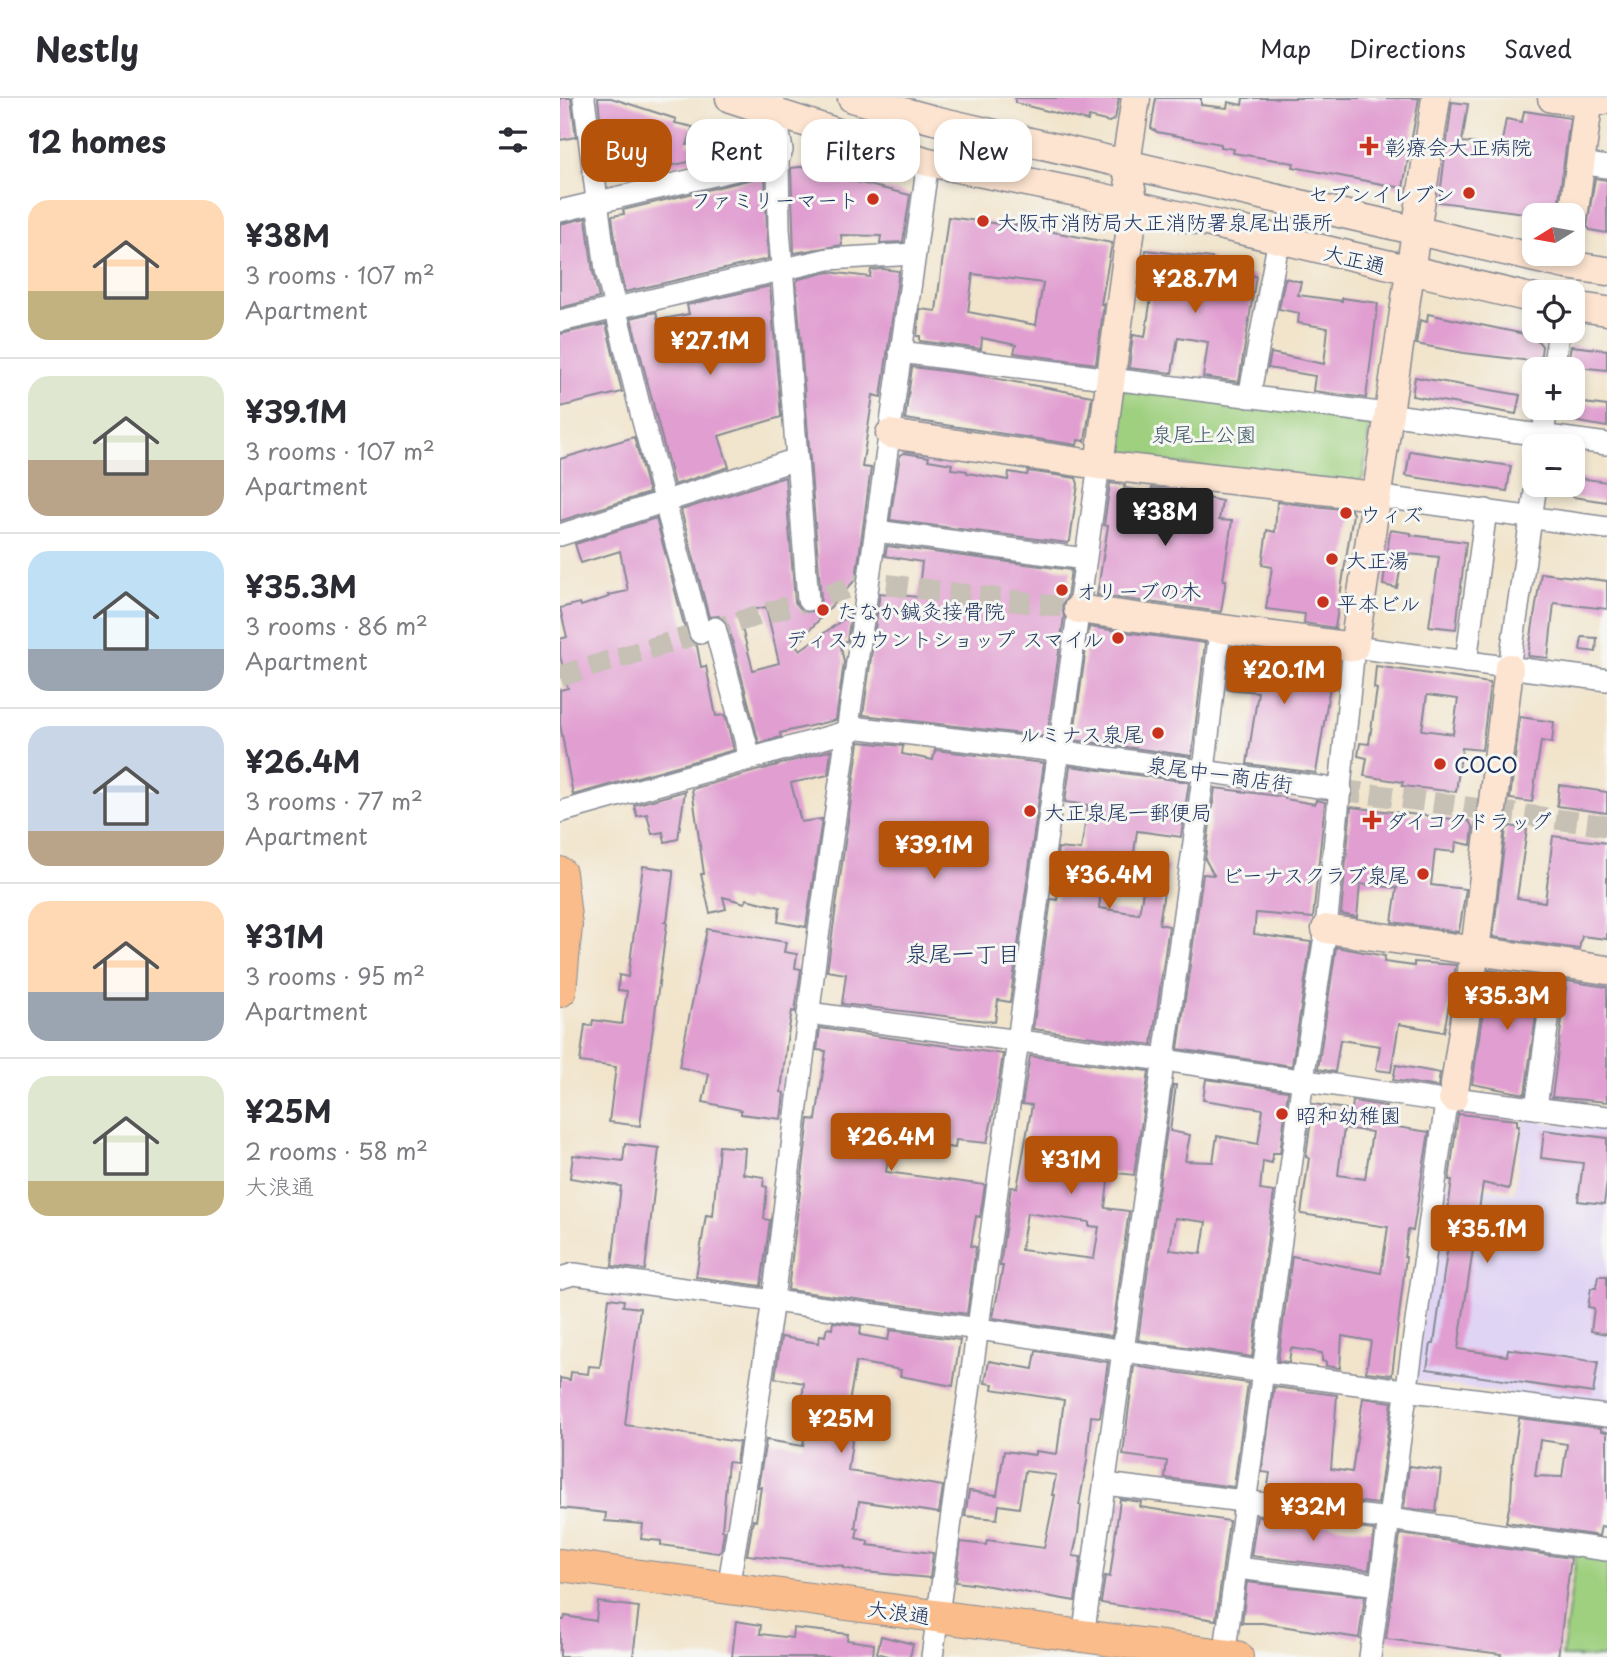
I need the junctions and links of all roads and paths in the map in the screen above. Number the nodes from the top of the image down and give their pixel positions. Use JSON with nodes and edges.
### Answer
{"nodes":[{"id":1,"x":584,"y":98,"type":"edge"},
{"id":2,"x":730,"y":98,"type":"edge"},
{"id":3,"x":852,"y":98,"type":"edge"},
{"id":4,"x":1136,"y":98,"type":"edge"},
{"id":5,"x":1436,"y":98,"type":"edge"},
{"id":6,"x":1552,"y":98,"type":"edge"},
{"id":7,"x":1595,"y":100,"type":"edge"},
{"id":8,"x":774,"y":106,"type":"edge"},
{"id":9,"x":936,"y":109,"type":"edge"},
{"id":10,"x":928,"y":162,"type":"junction"},
{"id":11,"x":1126,"y":163,"type":"junction"},
{"id":12,"x":1594,"y":165,"type":"edge"},
{"id":13,"x":686,"y":181,"type":"edge"},
{"id":14,"x":779,"y":182,"type":"edge"},
{"id":15,"x":596,"y":202,"type":"junction"},
{"id":16,"x":1579,"y":203,"type":"edge"},
{"id":17,"x":1134,"y":205,"type":"junction"},
{"id":18,"x":560,"y":211,"type":"edge"},
{"id":19,"x":1415,"y":229,"type":"junction"},
{"id":20,"x":1279,"y":239,"type":"junction"},
{"id":21,"x":1522,"y":250,"type":"edge"},
{"id":22,"x":914,"y":254,"type":"junction"},
{"id":23,"x":1586,"y":265,"type":"edge"},
{"id":24,"x":782,"y":268,"type":"junction"},
{"id":25,"x":1409,"y":271,"type":"junction"},
{"id":26,"x":1607,"y":271,"type":"edge"},
{"id":27,"x":1522,"y":296,"type":"edge"},
{"id":28,"x":614,"y":307,"type":"junction"},
{"id":29,"x":1585,"y":308,"type":"edge"},
{"id":30,"x":1607,"y":311,"type":"edge"},
{"id":31,"x":560,"y":321,"type":"edge"},
{"id":32,"x":900,"y":352,"type":"junction"},
{"id":33,"x":1111,"y":378,"type":"junction"},
{"id":34,"x":1249,"y":397,"type":"junction"},
{"id":35,"x":1387,"y":414,"type":"junction"},
{"id":36,"x":890,"y":434,"type":"junction"},
{"id":37,"x":1522,"y":438,"type":"edge"},
{"id":38,"x":1585,"y":443,"type":"edge"},
{"id":39,"x":1607,"y":444,"type":"edge"},
{"id":40,"x":797,"y":459,"type":"junction"},
{"id":41,"x":1099,"y":465,"type":"junction"},
{"id":42,"x":1375,"y":496,"type":"junction"},
{"id":43,"x":1534,"y":497,"type":"edge"},
{"id":44,"x":664,"y":502,"type":"junction"},
{"id":45,"x":1486,"y":510,"type":"junction"},
{"id":46,"x":1531,"y":516,"type":"junction"},
{"id":47,"x":1607,"y":528,"type":"edge"},
{"id":48,"x":876,"y":531,"type":"junction"},
{"id":49,"x":560,"y":535,"type":"edge"},
{"id":50,"x":1085,"y":559,"type":"junction"},
{"id":51,"x":808,"y":600,"type":"dead end"},
{"id":52,"x":1078,"y":609,"type":"junction"},
{"id":53,"x":1220,"y":630,"type":"junction"},
{"id":54,"x":1354,"y":647,"type":"junction"},
{"id":55,"x":1466,"y":662,"type":"junction"},
{"id":56,"x":1509,"y":668,"type":"junction"},
{"id":57,"x":1607,"y":680,"type":"edge"},
{"id":58,"x":848,"y":731,"type":"junction"},
{"id":59,"x":1057,"y":751,"type":"junction"},
{"id":60,"x":750,"y":758,"type":"junction"},
{"id":61,"x":1204,"y":771,"type":"junction"},
{"id":62,"x":1340,"y":790,"type":"junction"},
{"id":63,"x":560,"y":812,"type":"edge"},
{"id":64,"x":560,"y":873,"type":"edge"},
{"id":65,"x":1326,"y":929,"type":"junction"},
{"id":66,"x":1475,"y":951,"type":"junction"},
{"id":67,"x":1556,"y":963,"type":"junction"},
{"id":68,"x":1607,"y":970,"type":"edge"},
{"id":69,"x":560,"y":991,"type":"edge"},
{"id":70,"x":808,"y":1013,"type":"junction"},
{"id":71,"x":1018,"y":1041,"type":"junction"},
{"id":72,"x":1164,"y":1060,"type":"junction"},
{"id":73,"x":1303,"y":1079,"type":"junction"},
{"id":74,"x":1453,"y":1098,"type":"junction"},
{"id":75,"x":1536,"y":1108,"type":"junction"},
{"id":76,"x":1607,"y":1117,"type":"edge"},
{"id":77,"x":560,"y":1278,"type":"edge"},
{"id":78,"x":773,"y":1300,"type":"junction"},
{"id":79,"x":979,"y":1329,"type":"junction"},
{"id":80,"x":1123,"y":1351,"type":"junction"},
{"id":81,"x":1264,"y":1372,"type":"junction"},
{"id":82,"x":1405,"y":1389,"type":"junction"},
{"id":83,"x":1607,"y":1416,"type":"edge"},
{"id":84,"x":1105,"y":1484,"type":"junction"},
{"id":85,"x":1246,"y":1501,"type":"junction"},
{"id":86,"x":1389,"y":1519,"type":"junction"},
{"id":87,"x":1607,"y":1550,"type":"edge"},
{"id":88,"x":560,"y":1565,"type":"edge"},
{"id":89,"x":1237,"y":1568,"type":"junction"},
{"id":90,"x":1380,"y":1585,"type":"junction"},
{"id":91,"x":728,"y":1588,"type":"junction"},
{"id":92,"x":938,"y":1616,"type":"junction"},
{"id":93,"x":1083,"y":1637,"type":"junction"},
{"id":94,"x":1228,"y":1656,"type":"edge"},
{"id":95,"x":932,"y":1657,"type":"edge"},
{"id":96,"x":1370,"y":1657,"type":"edge"}],
"edges":[{"from":1,"to":15,"type":"street"},
{"from":2,"to":8,"type":"street","name":"大正通"},
{"from":3,"to":9,"type":"street","name":"大正通"},
{"from":4,"to":11,"type":"street"},
{"from":5,"to":19,"type":"street"},
{"from":6,"to":7,"type":"street"},
{"from":7,"to":12,"type":"street"},
{"from":8,"to":10,"type":"street","name":"大正通"},
{"from":9,"to":11,"type":"street","name":"大正通"},
{"from":10,"to":17,"type":"street","name":"大正通"},
{"from":10,"to":22,"type":"street"},
{"from":11,"to":17,"type":"street"},
{"from":11,"to":19,"type":"street","name":"大正通"},
{"from":12,"to":16,"type":"street"},
{"from":13,"to":15,"type":"street"},
{"from":14,"to":24,"type":"street"},
{"from":15,"to":18,"type":"street"},
{"from":15,"to":28,"type":"street"},
{"from":17,"to":20,"type":"street","name":"大正通"},
{"from":17,"to":33,"type":"street"},
{"from":19,"to":21,"type":"street","name":"大正通"},
{"from":19,"to":25,"type":"street"},
{"from":20,"to":25,"type":"street","name":"大正通"},
{"from":20,"to":34,"type":"street"},
{"from":22,"to":24,"type":"street"},
{"from":22,"to":32,"type":"street"},
{"from":23,"to":26,"type":"street","name":"大正通"},
{"from":24,"to":28,"type":"street"},
{"from":24,"to":40,"type":"street"},
{"from":25,"to":27,"type":"street","name":"大正通"},
{"from":25,"to":35,"type":"street"},
{"from":28,"to":31,"type":"street"},
{"from":28,"to":44,"type":"street"},
{"from":29,"to":30,"type":"street"},
{"from":32,"to":33,"type":"street"},
{"from":32,"to":36,"type":"street"},
{"from":33,"to":34,"type":"street"},
{"from":33,"to":41,"type":"street"},
{"from":34,"to":35,"type":"street"},
{"from":35,"to":37,"type":"street"},
{"from":35,"to":42,"type":"street"},
{"from":36,"to":41,"type":"street"},
{"from":36,"to":48,"type":"street"},
{"from":38,"to":39,"type":"street"},
{"from":40,"to":44,"type":"street"},
{"from":40,"to":51,"type":"street"},
{"from":41,"to":42,"type":"street"},
{"from":41,"to":50,"type":"street"},
{"from":42,"to":45,"type":"street"},
{"from":42,"to":54,"type":"street"},
{"from":43,"to":46,"type":"street"},
{"from":44,"to":49,"type":"street"},
{"from":44,"to":60,"type":"street"},
{"from":45,"to":46,"type":"street"},
{"from":45,"to":55,"type":"street"},
{"from":46,"to":47,"type":"street"},
{"from":46,"to":56,"type":"street"},
{"from":48,"to":50,"type":"street"},
{"from":48,"to":58,"type":"street"},
{"from":50,"to":52,"type":"street"},
{"from":52,"to":53,"type":"street"},
{"from":52,"to":59,"type":"street"},
{"from":53,"to":54,"type":"street"},
{"from":53,"to":61,"type":"street"},
{"from":54,"to":55,"type":"street"},
{"from":54,"to":62,"type":"street"},
{"from":55,"to":56,"type":"street"},
{"from":56,"to":57,"type":"street"},
{"from":56,"to":66,"type":"street"},
{"from":58,"to":59,"type":"street","name":"泉尾中一商店街"},
{"from":58,"to":60,"type":"street","name":"泉尾中一商店街"},
{"from":58,"to":70,"type":"street"},
{"from":59,"to":61,"type":"street","name":"泉尾中一商店街"},
{"from":59,"to":71,"type":"street"},
{"from":60,"to":63,"type":"street","name":"泉尾中一商店街"},
{"from":61,"to":62,"type":"street","name":"泉尾中一商店街"},
{"from":61,"to":72,"type":"street"},
{"from":62,"to":65,"type":"street"},
{"from":64,"to":69,"type":"main road"},
{"from":65,"to":66,"type":"street"},
{"from":65,"to":73,"type":"street"},
{"from":66,"to":67,"type":"street"},
{"from":66,"to":74,"type":"street"},
{"from":67,"to":68,"type":"street"},
{"from":67,"to":75,"type":"street"},
{"from":70,"to":71,"type":"street"},
{"from":70,"to":78,"type":"street"},
{"from":71,"to":72,"type":"street"},
{"from":71,"to":79,"type":"street"},
{"from":72,"to":73,"type":"street"},
{"from":72,"to":80,"type":"street"},
{"from":73,"to":74,"type":"street"},
{"from":73,"to":81,"type":"street"},
{"from":74,"to":75,"type":"street"},
{"from":74,"to":82,"type":"street"},
{"from":75,"to":76,"type":"street"},
{"from":77,"to":78,"type":"street"},
{"from":78,"to":79,"type":"street"},
{"from":78,"to":91,"type":"street"},
{"from":79,"to":80,"type":"street"},
{"from":79,"to":92,"type":"street"},
{"from":80,"to":81,"type":"street"},
{"from":80,"to":84,"type":"street"},
{"from":81,"to":82,"type":"street"},
{"from":81,"to":85,"type":"street"},
{"from":82,"to":83,"type":"street"},
{"from":82,"to":86,"type":"street"},
{"from":84,"to":85,"type":"street"},
{"from":84,"to":93,"type":"street"},
{"from":85,"to":86,"type":"street"},
{"from":85,"to":89,"type":"street"},
{"from":86,"to":87,"type":"street"},
{"from":86,"to":90,"type":"street"},
{"from":88,"to":91,"type":"main road","name":"大浪通"},
{"from":89,"to":90,"type":"street"},
{"from":89,"to":94,"type":"street"},
{"from":90,"to":96,"type":"street"},
{"from":91,"to":92,"type":"main road","name":"大浪通"},
{"from":92,"to":93,"type":"main road","name":"大浪通"},
{"from":92,"to":95,"type":"street"},
{"from":93,"to":94,"type":"main road","name":"大浪通"}]}
